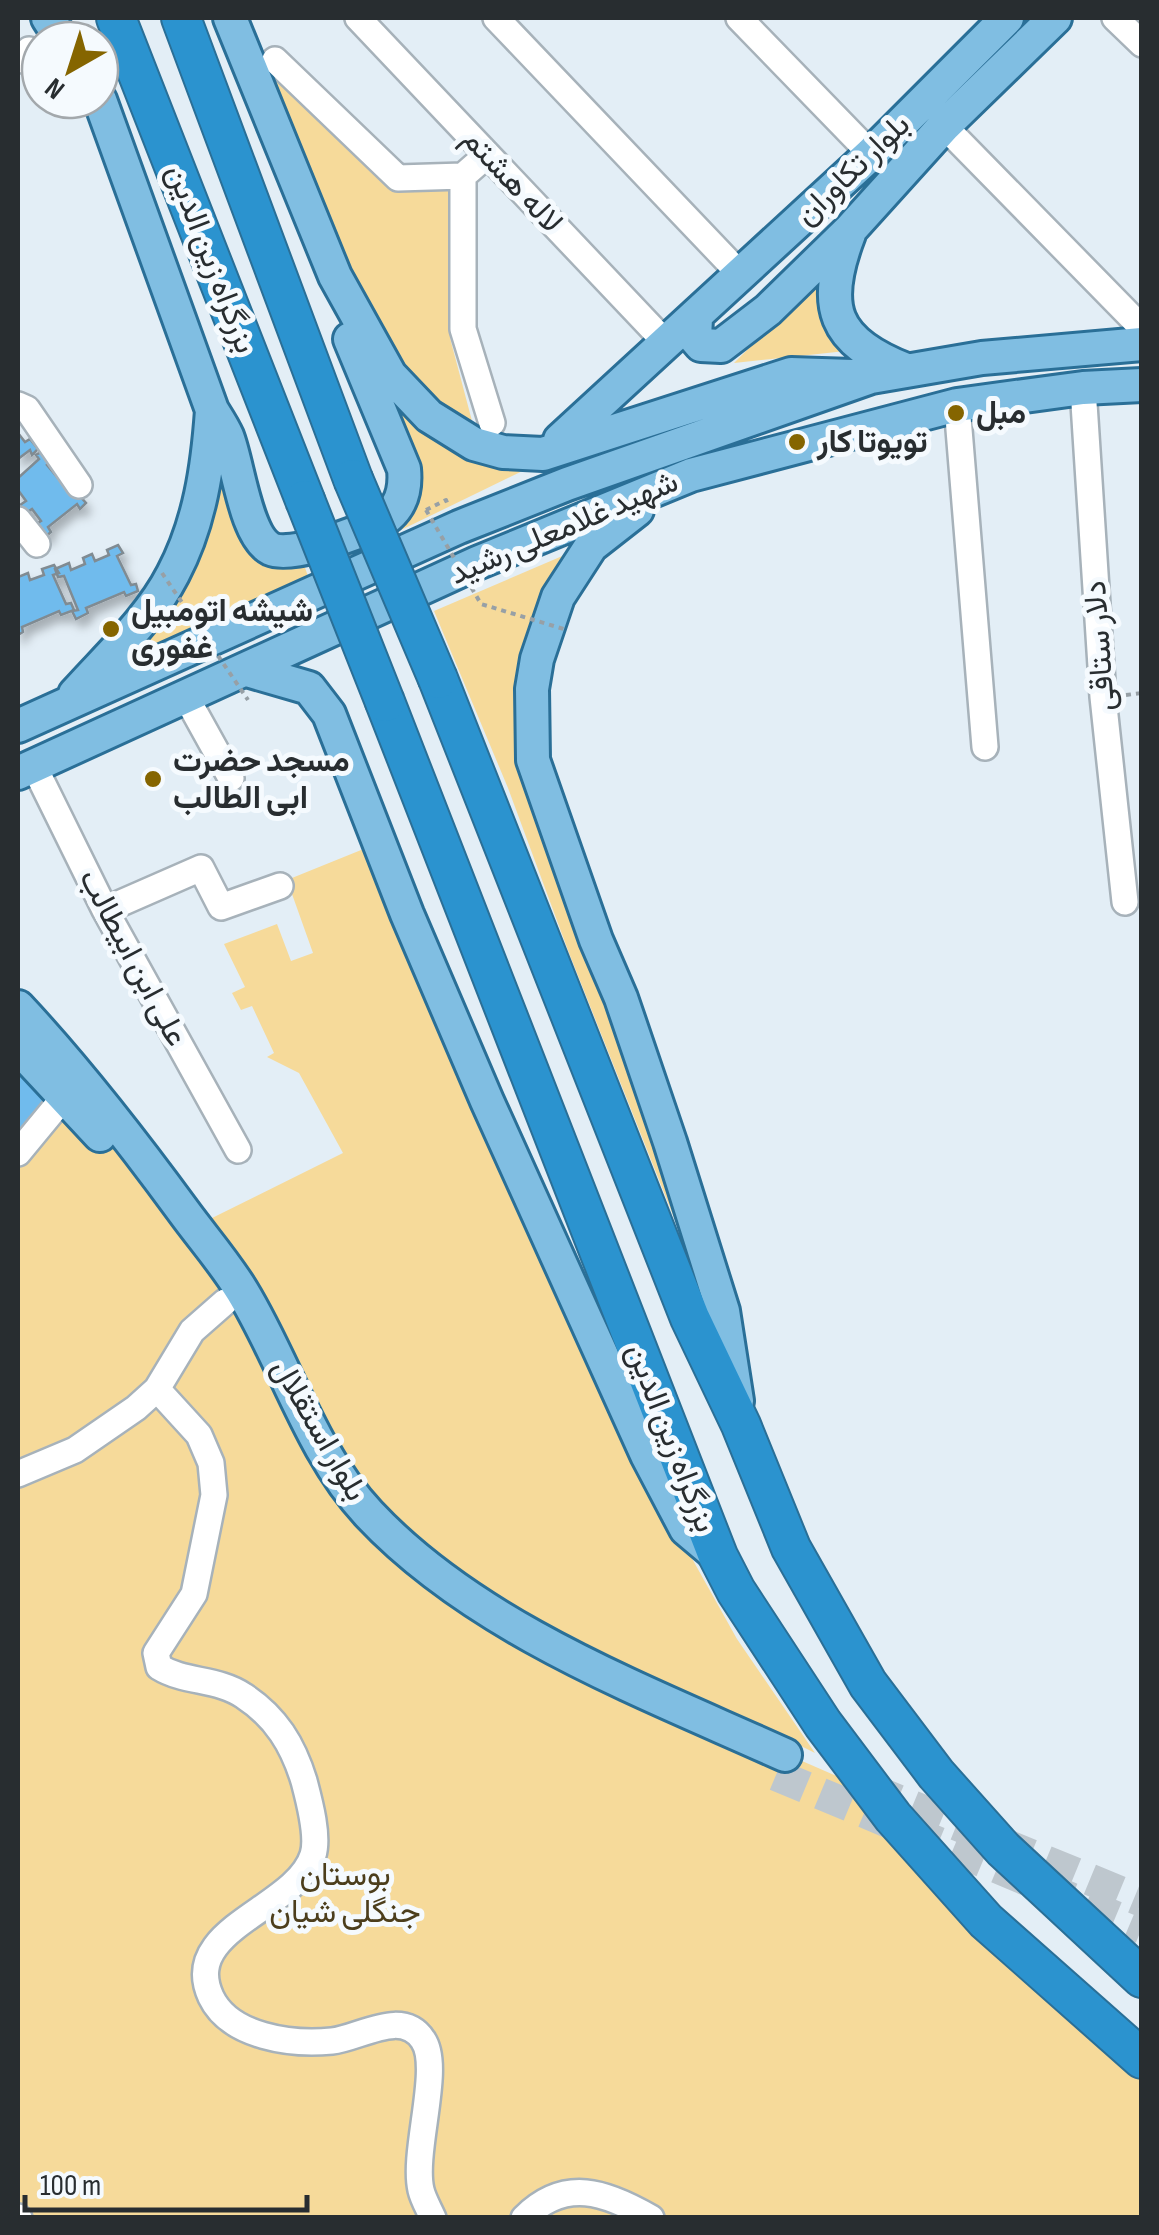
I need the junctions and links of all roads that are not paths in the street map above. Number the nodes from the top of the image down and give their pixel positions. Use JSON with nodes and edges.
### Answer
{"nodes":[{"id":1,"x":116,"y":18,"type":"edge"},
{"id":2,"x":181,"y":18,"type":"edge"},
{"id":3,"x":230,"y":18,"type":"edge"},
{"id":4,"x":358,"y":18,"type":"edge"},
{"id":5,"x":496,"y":18,"type":"edge"},
{"id":6,"x":740,"y":18,"type":"edge"},
{"id":7,"x":1055,"y":18,"type":"edge"},
{"id":8,"x":1115,"y":18,"type":"edge"},
{"id":9,"x":995,"y":21,"type":"edge"},
{"id":10,"x":1142,"y":44,"type":"edge"},
{"id":11,"x":275,"y":60,"type":"dead end"},
{"id":12,"x":107,"y":120,"type":"edge"},
{"id":13,"x":944,"y":126,"type":"junction"},
{"id":14,"x":871,"y":154,"type":"junction"},
{"id":15,"x":488,"y":156,"type":"junction"},
{"id":16,"x":463,"y":176,"type":"junction"},
{"id":17,"x":850,"y":230,"type":"junction"},
{"id":18,"x":335,"y":276,"type":"junction"},
{"id":19,"x":742,"y":276,"type":"junction"},
{"id":20,"x":696,"y":318,"type":"junction"},
{"id":21,"x":1142,"y":328,"type":"edge"},
{"id":22,"x":667,"y":344,"type":"junction"},
{"id":23,"x":1142,"y":344,"type":"edge"},
{"id":24,"x":906,"y":370,"type":"junction"},
{"id":25,"x":872,"y":377,"type":"junction"},
{"id":26,"x":1142,"y":385,"type":"edge"},
{"id":27,"x":1083,"y":388,"type":"junction"},
{"id":28,"x":18,"y":405,"type":"edge"},
{"id":29,"x":957,"y":405,"type":"junction"},
{"id":30,"x":212,"y":410,"type":"junction"},
{"id":31,"x":492,"y":423,"type":"dead end"},
{"id":32,"x":542,"y":454,"type":"junction"},
{"id":33,"x":692,"y":475,"type":"junction"},
{"id":34,"x":80,"y":485,"type":"dead end"},
{"id":35,"x":18,"y":520,"type":"edge"},
{"id":36,"x":37,"y":544,"type":"dead end"},
{"id":37,"x":324,"y":588,"type":"junction"},
{"id":38,"x":310,"y":639,"type":"junction"},
{"id":39,"x":248,"y":685,"type":"junction"},
{"id":40,"x":309,"y":688,"type":"junction"},
{"id":41,"x":185,"y":695,"type":"junction"},
{"id":42,"x":66,"y":704,"type":"junction"},
{"id":43,"x":24,"y":718,"type":"edge"},
{"id":44,"x":985,"y":746,"type":"dead end"},
{"id":45,"x":25,"y":769,"type":"edge"},
{"id":46,"x":231,"y":778,"type":"dead end"},
{"id":47,"x":280,"y":886,"type":"dead end"},
{"id":48,"x":1125,"y":902,"type":"dead end"},
{"id":49,"x":104,"y":910,"type":"junction"},
{"id":50,"x":18,"y":1007,"type":"edge"},
{"id":51,"x":18,"y":1047,"type":"edge"},
{"id":52,"x":65,"y":1096,"type":"junction"},
{"id":53,"x":238,"y":1150,"type":"dead end"},
{"id":54,"x":18,"y":1153,"type":"edge"},
{"id":55,"x":225,"y":1302,"type":"junction"},
{"id":56,"x":157,"y":1389,"type":"junction"},
{"id":57,"x":741,"y":1425,"type":"junction"},
{"id":58,"x":18,"y":1474,"type":"edge"},
{"id":59,"x":718,"y":1556,"type":"junction"},
{"id":60,"x":1142,"y":1978,"type":"edge"},
{"id":61,"x":1142,"y":2059,"type":"edge"},
{"id":62,"x":433,"y":2218,"type":"edge"},
{"id":63,"x":524,"y":2218,"type":"edge"},
{"id":64,"x":652,"y":2218,"type":"edge"}],
"edges":[{"from":1,"to":59,"type":"highway","name":"بزرگراه زین الدین","bridge":true},
{"from":2,"to":57,"type":"highway","name":"بزرگراه زین الدین","bridge":true},
{"from":3,"to":18,"type":"main road"},
{"from":4,"to":15,"type":"street","name":"لاله هشتم"},
{"from":5,"to":19,"type":"street"},
{"from":6,"to":14,"type":"street"},
{"from":7,"to":13,"type":"main road","name":"بلوار تکاوران"},
{"from":8,"to":10,"type":"street"},
{"from":9,"to":14,"type":"main road","name":"بلوار تکاوران"},
{"from":11,"to":16,"type":"street"},
{"from":12,"to":30,"type":"main road"},
{"from":13,"to":17,"type":"main road","name":"بلوار تکاوران"},
{"from":13,"to":21,"type":"street"},
{"from":14,"to":19,"type":"main road","name":"بلوار تکاوران"},
{"from":15,"to":16,"type":"street"},
{"from":15,"to":22,"type":"street","name":"لاله هشتم"},
{"from":16,"to":31,"type":"street"},
{"from":17,"to":20,"type":"main road","name":"بلوار تکاوران"},
{"from":17,"to":24,"type":"main road"},
{"from":18,"to":30,"type":"main road"},
{"from":18,"to":32,"type":"main road"},
{"from":19,"to":20,"type":"main road","name":"بلوار تکاوران"},
{"from":20,"to":22,"type":"main road","name":"بلوار تکاوران"},
{"from":22,"to":32,"type":"main road","name":"بلوار تکاوران"},
{"from":23,"to":24,"type":"main road","name":"شهید غلامعلی رشید"},
{"from":24,"to":25,"type":"main road","name":"شهید غلامعلی رشید"},
{"from":25,"to":32,"type":"main road"},
{"from":25,"to":37,"type":"main road","name":"شهید غلامعلی رشید"},
{"from":26,"to":27,"type":"main road","name":"شهید غلامعلی رشید"},
{"from":27,"to":29,"type":"main road","name":"شهید غلامعلی رشید"},
{"from":27,"to":48,"type":"street","name":"دلار ستاقی"},
{"from":28,"to":34,"type":"street"},
{"from":29,"to":33,"type":"main road","name":"شهید غلامعلی رشید"},
{"from":29,"to":44,"type":"street"},
{"from":30,"to":42,"type":"main road"},
{"from":33,"to":38,"type":"main road","name":"شهید غلامعلی رشید"},
{"from":33,"to":57,"type":"main road"},
{"from":35,"to":36,"type":"street"},
{"from":37,"to":38,"type":"main road"},
{"from":37,"to":42,"type":"main road","name":"شهید غلامعلی رشید"},
{"from":38,"to":39,"type":"main road","name":"شهید غلامعلی رشید"},
{"from":38,"to":40,"type":"main road"},
{"from":39,"to":40,"type":"main road"},
{"from":39,"to":41,"type":"main road","name":"شهید غلامعلی رشید"},
{"from":40,"to":59,"type":"main road"},
{"from":41,"to":45,"type":"main road","name":"شهید غلامعلی رشید"},
{"from":41,"to":46,"type":"street"},
{"from":42,"to":43,"type":"main road","name":"شهید غلامعلی رشید"},
{"from":45,"to":49,"type":"street","name":"علی ابن ابیطالب"},
{"from":47,"to":49,"type":"street"},
{"from":49,"to":53,"type":"street","name":"علی ابن ابیطالب"},
{"from":50,"to":55,"type":"main road","name":"بلوار استقلال"},
{"from":51,"to":52,"type":"main road","name":"بلوار استقلال"},
{"from":52,"to":54,"type":"street"},
{"from":52,"to":55,"type":"main road","name":"بلوار استقلال"},
{"from":55,"to":56,"type":"street"},
{"from":56,"to":58,"type":"street"},
{"from":56,"to":62,"type":"street"},
{"from":57,"to":60,"type":"highway","name":"بزرگراه زین الدین"},
{"from":59,"to":61,"type":"highway","name":"بزرگراه زین الدین"},
{"from":63,"to":64,"type":"street"}]}
